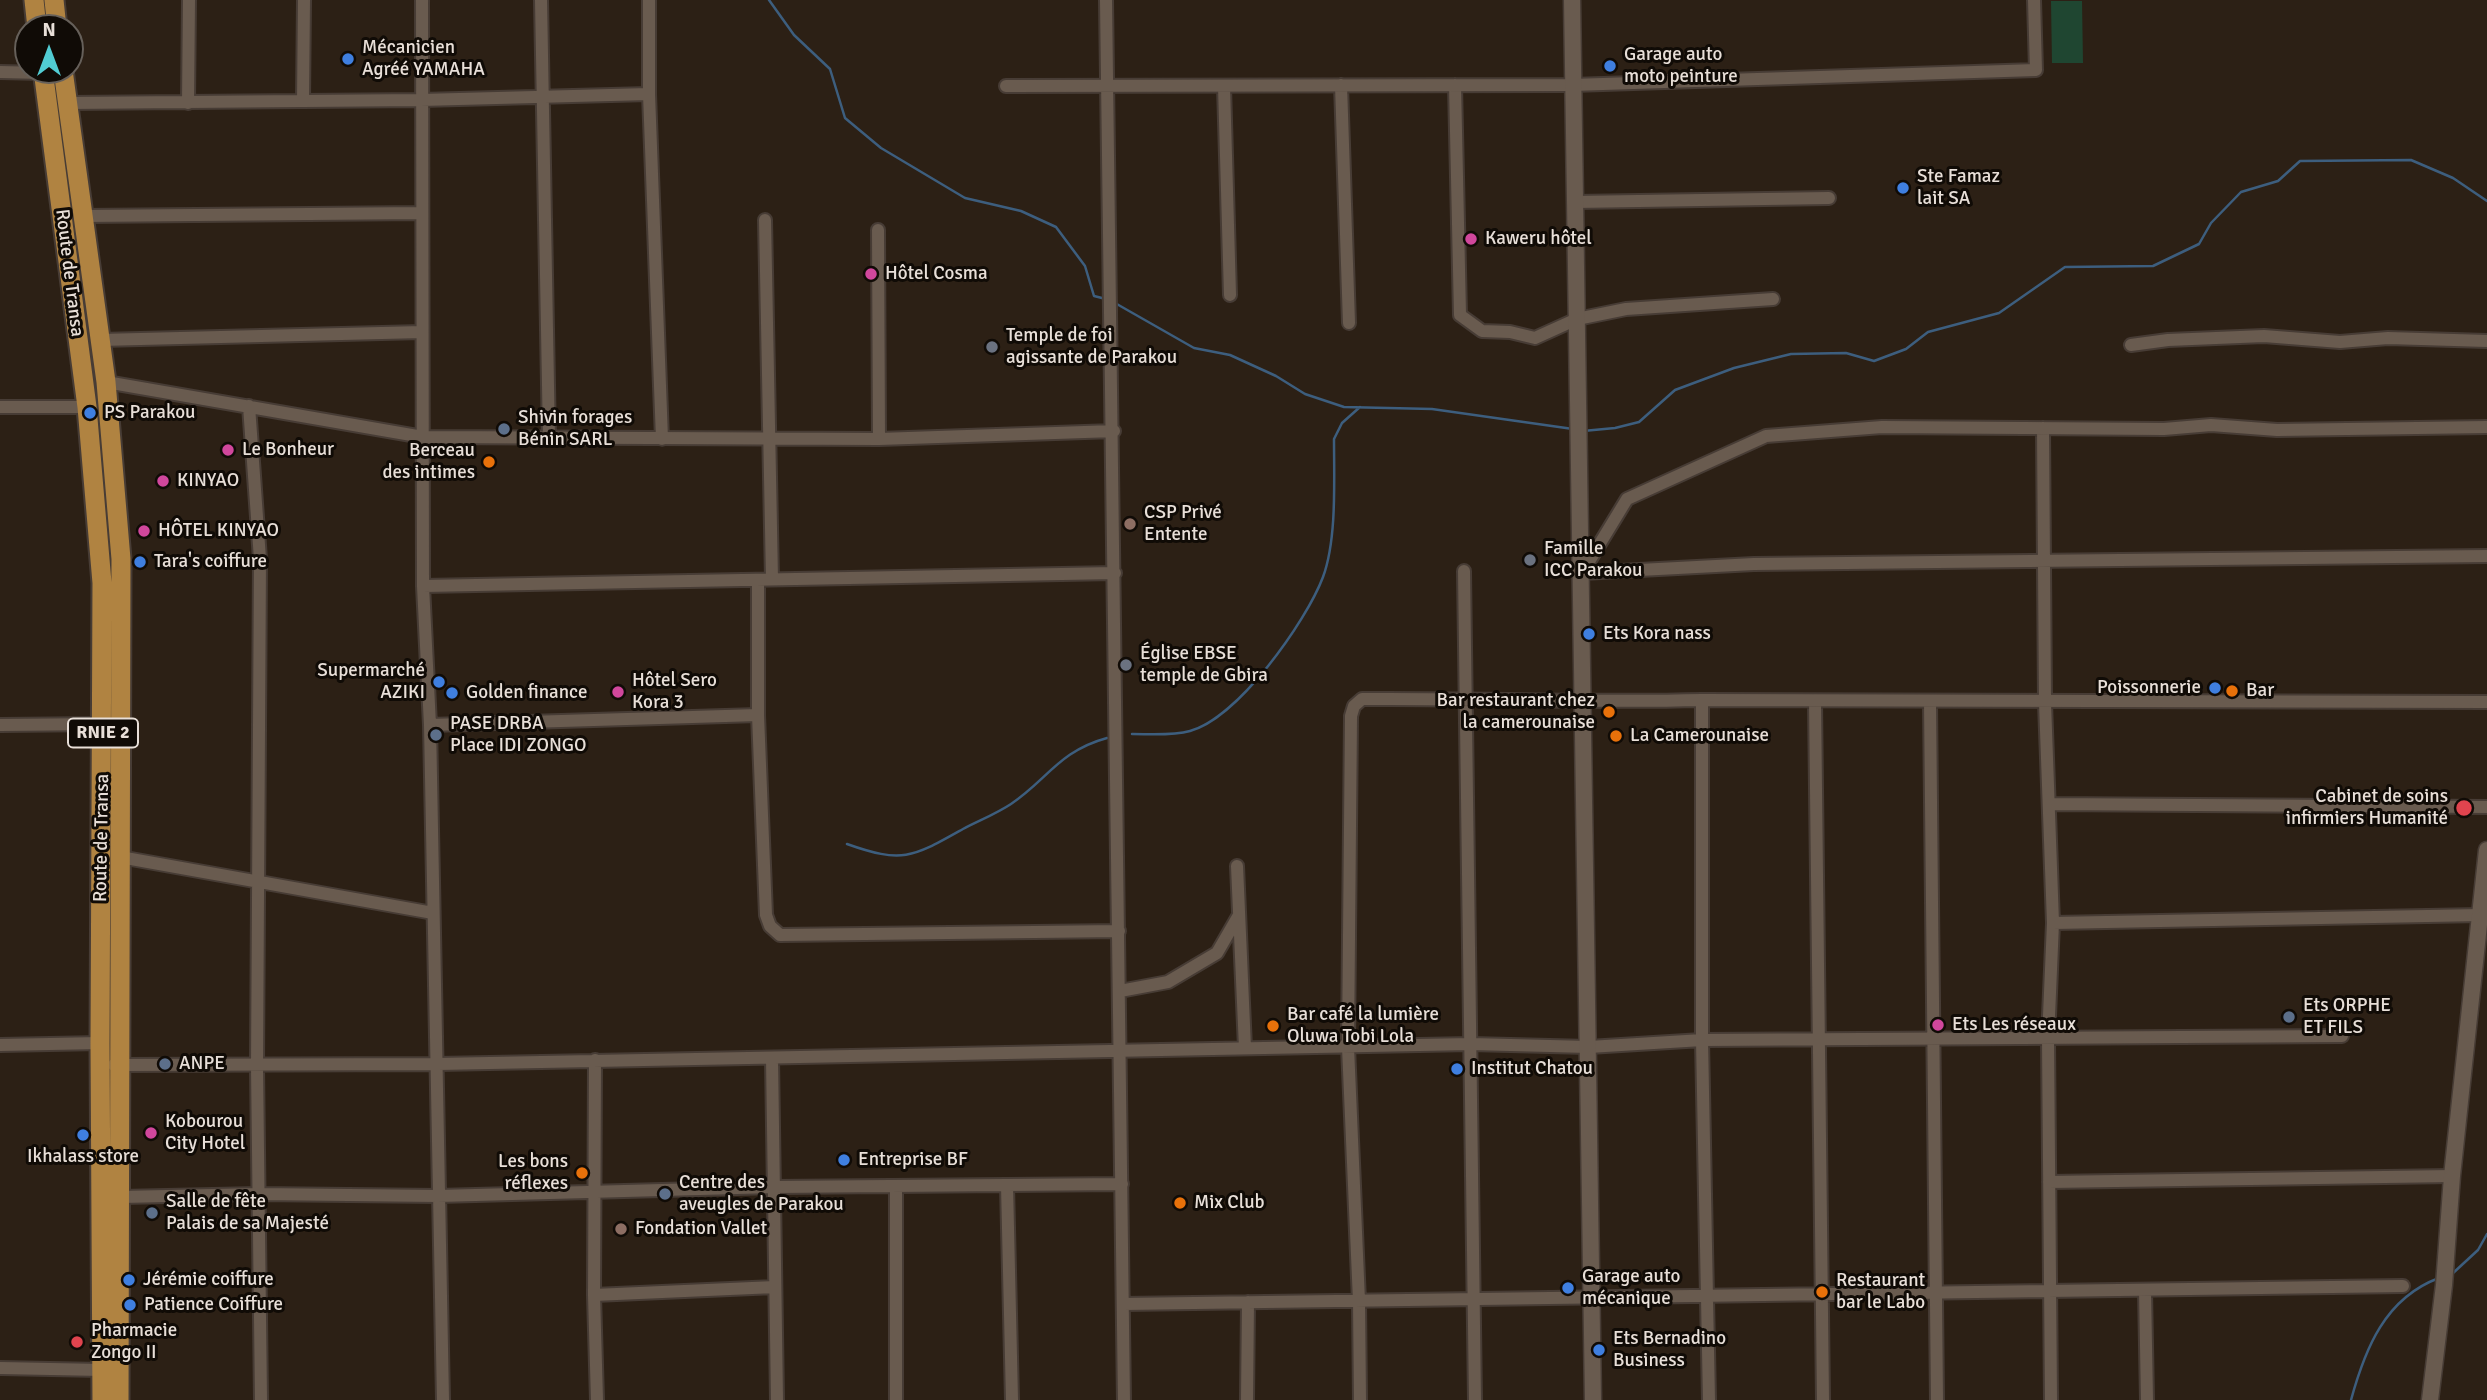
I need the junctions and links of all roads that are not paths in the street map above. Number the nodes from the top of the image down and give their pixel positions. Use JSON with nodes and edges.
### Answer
{"nodes":[{"id":1,"x":189,"y":0,"type":"edge"},
{"id":2,"x":304,"y":0,"type":"edge"},
{"id":3,"x":422,"y":0,"type":"edge"},
{"id":4,"x":541,"y":0,"type":"edge"},
{"id":5,"x":649,"y":0,"type":"edge"},
{"id":6,"x":1106,"y":0,"type":"edge"},
{"id":7,"x":1572,"y":0,"type":"edge"},
{"id":8,"x":2034,"y":0,"type":"edge"},
{"id":9,"x":51,"y":84,"type":"edge"},
{"id":10,"x":57,"y":84,"type":"edge"},
{"id":11,"x":1341,"y":85,"type":"junction"},
{"id":12,"x":1455,"y":85,"type":"junction"},
{"id":13,"x":1572,"y":85,"type":"junction"},
{"id":14,"x":1006,"y":86,"type":"dead end"},
{"id":15,"x":1107,"y":86,"type":"junction"},
{"id":16,"x":1224,"y":86,"type":"junction"},
{"id":17,"x":649,"y":94,"type":"junction"},
{"id":18,"x":543,"y":96,"type":"junction"},
{"id":19,"x":421,"y":100,"type":"junction"},
{"id":20,"x":303,"y":101,"type":"junction"},
{"id":21,"x":67,"y":103,"type":"junction"},
{"id":22,"x":188,"y":103,"type":"junction"},
{"id":23,"x":1829,"y":198,"type":"dead end"},
{"id":24,"x":1575,"y":202,"type":"junction"},
{"id":25,"x":422,"y":213,"type":"junction"},
{"id":26,"x":83,"y":216,"type":"junction"},
{"id":27,"x":765,"y":219,"type":"dead end"},
{"id":28,"x":878,"y":230,"type":"dead end"},
{"id":29,"x":1230,"y":295,"type":"dead end"},
{"id":30,"x":1773,"y":299,"type":"dead end"},
{"id":31,"x":1577,"y":319,"type":"junction"},
{"id":32,"x":1349,"y":323,"type":"dead end"},
{"id":33,"x":422,"y":332,"type":"junction"},
{"id":34,"x":100,"y":340,"type":"junction"},
{"id":35,"x":2487,"y":341,"type":"edge"},
{"id":36,"x":2131,"y":345,"type":"dead end"},
{"id":37,"x":106,"y":382,"type":"junction"},
{"id":38,"x":249,"y":406,"type":"junction"},
{"id":39,"x":0,"y":407,"type":"edge"},
{"id":40,"x":87,"y":407,"type":"junction"},
{"id":41,"x":2487,"y":427,"type":"edge"},
{"id":42,"x":2043,"y":428,"type":"junction"},
{"id":43,"x":1114,"y":431,"type":"junction"},
{"id":44,"x":423,"y":437,"type":"junction"},
{"id":45,"x":549,"y":439,"type":"junction"},
{"id":46,"x":662,"y":439,"type":"junction"},
{"id":47,"x":767,"y":439,"type":"junction"},
{"id":48,"x":879,"y":439,"type":"junction"},
{"id":49,"x":2487,"y":556,"type":"edge"},
{"id":50,"x":2044,"y":560,"type":"junction"},
{"id":51,"x":1464,"y":571,"type":"dead end"},
{"id":52,"x":1115,"y":573,"type":"junction"},
{"id":53,"x":1582,"y":573,"type":"junction"},
{"id":54,"x":772,"y":579,"type":"junction"},
{"id":55,"x":758,"y":580,"type":"junction"},
{"id":56,"x":423,"y":586,"type":"junction"},
{"id":57,"x":1466,"y":698,"type":"junction"},
{"id":58,"x":1702,"y":700,"type":"junction"},
{"id":59,"x":1815,"y":701,"type":"junction"},
{"id":60,"x":1930,"y":702,"type":"junction"},
{"id":61,"x":2487,"y":702,"type":"edge"},
{"id":62,"x":2045,"y":703,"type":"junction"},
{"id":63,"x":1584,"y":704,"type":"junction"},
{"id":64,"x":758,"y":715,"type":"junction"},
{"id":65,"x":0,"y":724,"type":"edge"},
{"id":66,"x":103,"y":724,"type":"junction"},
{"id":67,"x":430,"y":725,"type":"junction"},
{"id":68,"x":2050,"y":804,"type":"junction"},
{"id":69,"x":2487,"y":807,"type":"edge"},
{"id":70,"x":2487,"y":850,"type":"edge"},
{"id":71,"x":120,"y":858,"type":"junction"},
{"id":72,"x":1237,"y":866,"type":"dead end"},
{"id":73,"x":258,"y":883,"type":"junction"},
{"id":74,"x":433,"y":913,"type":"junction"},
{"id":75,"x":1239,"y":915,"type":"junction"},
{"id":76,"x":2481,"y":915,"type":"junction"},
{"id":77,"x":2053,"y":923,"type":"junction"},
{"id":78,"x":1119,"y":931,"type":"junction"},
{"id":79,"x":1120,"y":991,"type":"junction"},
{"id":80,"x":2342,"y":1036,"type":"dead end"},
{"id":81,"x":1702,"y":1040,"type":"junction"},
{"id":82,"x":1818,"y":1040,"type":"junction"},
{"id":83,"x":1934,"y":1040,"type":"junction"},
{"id":84,"x":2048,"y":1040,"type":"junction"},
{"id":85,"x":100,"y":1043,"type":"junction"},
{"id":86,"x":1471,"y":1044,"type":"junction"},
{"id":87,"x":0,"y":1045,"type":"edge"},
{"id":88,"x":1348,"y":1046,"type":"junction"},
{"id":89,"x":1588,"y":1046,"type":"junction"},
{"id":90,"x":1245,"y":1048,"type":"junction"},
{"id":91,"x":1120,"y":1051,"type":"junction"},
{"id":92,"x":772,"y":1058,"type":"junction"},
{"id":93,"x":595,"y":1060,"type":"junction"},
{"id":94,"x":100,"y":1064,"type":"junction"},
{"id":95,"x":438,"y":1064,"type":"junction"},
{"id":96,"x":120,"y":1065,"type":"junction"},
{"id":97,"x":257,"y":1066,"type":"junction"},
{"id":98,"x":2452,"y":1176,"type":"junction"},
{"id":99,"x":2049,"y":1182,"type":"junction"},
{"id":100,"x":1122,"y":1184,"type":"junction"},
{"id":101,"x":1007,"y":1185,"type":"junction"},
{"id":102,"x":896,"y":1186,"type":"junction"},
{"id":103,"x":774,"y":1187,"type":"junction"},
{"id":104,"x":594,"y":1191,"type":"junction"},
{"id":105,"x":259,"y":1194,"type":"junction"},
{"id":106,"x":121,"y":1196,"type":"junction"},
{"id":107,"x":438,"y":1196,"type":"junction"},
{"id":108,"x":2403,"y":1286,"type":"dead end"},
{"id":109,"x":775,"y":1287,"type":"junction"},
{"id":110,"x":2145,"y":1290,"type":"junction"},
{"id":111,"x":2050,"y":1291,"type":"junction"},
{"id":112,"x":1937,"y":1293,"type":"junction"},
{"id":113,"x":1822,"y":1294,"type":"junction"},
{"id":114,"x":594,"y":1295,"type":"junction"},
{"id":115,"x":1708,"y":1296,"type":"junction"},
{"id":116,"x":1592,"y":1297,"type":"junction"},
{"id":117,"x":1474,"y":1299,"type":"junction"},
{"id":118,"x":1359,"y":1301,"type":"junction"},
{"id":119,"x":1248,"y":1302,"type":"junction"},
{"id":120,"x":1123,"y":1304,"type":"junction"},
{"id":121,"x":0,"y":1368,"type":"edge"},
{"id":122,"x":102,"y":1370,"type":"junction"},
{"id":123,"x":102,"y":1400,"type":"edge"},
{"id":124,"x":119,"y":1400,"type":"edge"},
{"id":125,"x":261,"y":1400,"type":"edge"},
{"id":126,"x":443,"y":1400,"type":"edge"},
{"id":127,"x":597,"y":1400,"type":"edge"},
{"id":128,"x":777,"y":1400,"type":"edge"},
{"id":129,"x":896,"y":1400,"type":"edge"},
{"id":130,"x":1012,"y":1400,"type":"edge"},
{"id":131,"x":1124,"y":1400,"type":"edge"},
{"id":132,"x":1247,"y":1400,"type":"edge"},
{"id":133,"x":1360,"y":1400,"type":"edge"},
{"id":134,"x":1475,"y":1400,"type":"edge"},
{"id":135,"x":1593,"y":1400,"type":"edge"},
{"id":136,"x":1709,"y":1400,"type":"edge"},
{"id":137,"x":1823,"y":1400,"type":"edge"},
{"id":138,"x":1937,"y":1400,"type":"edge"},
{"id":139,"x":2050,"y":1400,"type":"edge"},
{"id":140,"x":2147,"y":1400,"type":"edge"},
{"id":141,"x":2430,"y":1400,"type":"edge"}],
"edges":[{"from":1,"to":22,"type":"street"},
{"from":2,"to":20,"type":"street"},
{"from":3,"to":19,"type":"street"},
{"from":4,"to":18,"type":"street"},
{"from":5,"to":17,"type":"street"},
{"from":6,"to":15,"type":"street"},
{"from":7,"to":13,"type":"street"},
{"from":8,"to":13,"type":"street"},
{"from":9,"to":40,"type":"main road","name":"Route de Transa","number":"RNIE 2"},
{"from":10,"to":21,"type":"main road","name":"Route de Transa","number":"RNIE 2"},
{"from":11,"to":12,"type":"street"},
{"from":11,"to":16,"type":"street"},
{"from":11,"to":32,"type":"street"},
{"from":12,"to":13,"type":"street"},
{"from":12,"to":31,"type":"street"},
{"from":13,"to":24,"type":"street"},
{"from":14,"to":15,"type":"street"},
{"from":15,"to":16,"type":"street"},
{"from":15,"to":43,"type":"street"},
{"from":16,"to":29,"type":"street"},
{"from":17,"to":18,"type":"street"},
{"from":17,"to":46,"type":"street"},
{"from":18,"to":19,"type":"street"},
{"from":18,"to":45,"type":"street"},
{"from":19,"to":20,"type":"street"},
{"from":19,"to":25,"type":"street"},
{"from":20,"to":22,"type":"street"},
{"from":21,"to":22,"type":"street"},
{"from":21,"to":26,"type":"main road","name":"Route de Transa","number":"RNIE 2"},
{"from":23,"to":24,"type":"street"},
{"from":24,"to":31,"type":"street"},
{"from":25,"to":26,"type":"street"},
{"from":25,"to":33,"type":"street"},
{"from":26,"to":34,"type":"main road","name":"Route de Transa","number":"RNIE 2"},
{"from":27,"to":47,"type":"street"},
{"from":28,"to":48,"type":"street"},
{"from":30,"to":31,"type":"street"},
{"from":31,"to":53,"type":"street"},
{"from":33,"to":34,"type":"street"},
{"from":33,"to":44,"type":"street"},
{"from":34,"to":37,"type":"main road","name":"Route de Transa","number":"RNIE 2"},
{"from":35,"to":36,"type":"street"},
{"from":37,"to":38,"type":"street"},
{"from":37,"to":71,"type":"main road","name":"Route de Transa","number":"RNIE 2"},
{"from":38,"to":44,"type":"street"},
{"from":38,"to":73,"type":"street"},
{"from":39,"to":40,"type":"street"},
{"from":40,"to":66,"type":"main road","name":"Route de Transa","number":"RNIE 2"},
{"from":41,"to":42,"type":"street"},
{"from":42,"to":50,"type":"street"},
{"from":42,"to":53,"type":"street"},
{"from":43,"to":48,"type":"street"},
{"from":43,"to":52,"type":"street"},
{"from":44,"to":45,"type":"street"},
{"from":44,"to":56,"type":"street"},
{"from":45,"to":46,"type":"street"},
{"from":46,"to":47,"type":"street"},
{"from":47,"to":48,"type":"street"},
{"from":47,"to":54,"type":"street"},
{"from":49,"to":50,"type":"street"},
{"from":50,"to":53,"type":"street"},
{"from":50,"to":62,"type":"street"},
{"from":51,"to":57,"type":"street"},
{"from":52,"to":54,"type":"street"},
{"from":52,"to":78,"type":"street"},
{"from":53,"to":63,"type":"street"},
{"from":54,"to":55,"type":"street"},
{"from":55,"to":56,"type":"street"},
{"from":55,"to":64,"type":"street"},
{"from":56,"to":67,"type":"street"},
{"from":57,"to":63,"type":"street"},
{"from":57,"to":86,"type":"street"},
{"from":57,"to":88,"type":"street"},
{"from":58,"to":59,"type":"street"},
{"from":58,"to":63,"type":"street"},
{"from":58,"to":81,"type":"street"},
{"from":59,"to":60,"type":"street"},
{"from":59,"to":82,"type":"street"},
{"from":60,"to":62,"type":"street"},
{"from":60,"to":83,"type":"street"},
{"from":61,"to":62,"type":"street"},
{"from":62,"to":68,"type":"street"},
{"from":63,"to":89,"type":"street"},
{"from":64,"to":67,"type":"street"},
{"from":64,"to":78,"type":"street"},
{"from":65,"to":66,"type":"street"},
{"from":66,"to":85,"type":"main road","name":"Route de Transa","number":"RNIE 2"},
{"from":67,"to":74,"type":"street"},
{"from":68,"to":69,"type":"street"},
{"from":68,"to":77,"type":"street"},
{"from":70,"to":76,"type":"street"},
{"from":71,"to":73,"type":"street"},
{"from":71,"to":96,"type":"main road","name":"Route de Transa","number":"RNIE 2"},
{"from":72,"to":75,"type":"street"},
{"from":73,"to":74,"type":"street"},
{"from":73,"to":97,"type":"street"},
{"from":74,"to":95,"type":"street"},
{"from":75,"to":79,"type":"street"},
{"from":75,"to":90,"type":"street"},
{"from":76,"to":77,"type":"street"},
{"from":76,"to":98,"type":"street"},
{"from":77,"to":84,"type":"street"},
{"from":78,"to":79,"type":"street"},
{"from":79,"to":91,"type":"street"},
{"from":80,"to":84,"type":"street"},
{"from":81,"to":82,"type":"street"},
{"from":81,"to":89,"type":"street"},
{"from":81,"to":115,"type":"street"},
{"from":82,"to":83,"type":"street"},
{"from":82,"to":113,"type":"street"},
{"from":83,"to":84,"type":"street"},
{"from":83,"to":112,"type":"street"},
{"from":84,"to":99,"type":"street"},
{"from":85,"to":87,"type":"street"},
{"from":85,"to":94,"type":"main road","name":"Route de Transa","number":"RNIE 2"},
{"from":86,"to":88,"type":"street"},
{"from":86,"to":89,"type":"street"},
{"from":86,"to":117,"type":"street"},
{"from":88,"to":90,"type":"street"},
{"from":88,"to":118,"type":"street"},
{"from":89,"to":116,"type":"street"},
{"from":90,"to":91,"type":"street"},
{"from":91,"to":92,"type":"street"},
{"from":91,"to":100,"type":"street"},
{"from":92,"to":93,"type":"street"},
{"from":92,"to":103,"type":"street"},
{"from":93,"to":95,"type":"street"},
{"from":93,"to":104,"type":"street"},
{"from":94,"to":96,"type":"street"},
{"from":94,"to":122,"type":"main road","name":"Route de Transa","number":"RNIE 2"},
{"from":95,"to":97,"type":"street"},
{"from":95,"to":107,"type":"street"},
{"from":96,"to":97,"type":"street"},
{"from":96,"to":106,"type":"main road","name":"Route de Transa","number":"RNIE 2"},
{"from":97,"to":105,"type":"street"},
{"from":98,"to":99,"type":"street"},
{"from":98,"to":141,"type":"street"},
{"from":99,"to":111,"type":"street"},
{"from":100,"to":101,"type":"street"},
{"from":100,"to":120,"type":"street"},
{"from":101,"to":102,"type":"street"},
{"from":101,"to":130,"type":"street"},
{"from":102,"to":103,"type":"street"},
{"from":102,"to":129,"type":"street"},
{"from":103,"to":104,"type":"street"},
{"from":103,"to":109,"type":"street"},
{"from":104,"to":107,"type":"street"},
{"from":104,"to":114,"type":"street"},
{"from":105,"to":106,"type":"street"},
{"from":105,"to":107,"type":"street"},
{"from":105,"to":125,"type":"street"},
{"from":106,"to":124,"type":"main road","name":"Route de Transa","number":"RNIE 2"},
{"from":107,"to":126,"type":"street"},
{"from":108,"to":110,"type":"street"},
{"from":109,"to":114,"type":"street"},
{"from":109,"to":128,"type":"street"},
{"from":110,"to":111,"type":"street"},
{"from":110,"to":140,"type":"street"},
{"from":111,"to":112,"type":"street"},
{"from":111,"to":139,"type":"street"},
{"from":112,"to":113,"type":"street"},
{"from":112,"to":138,"type":"street"},
{"from":113,"to":115,"type":"street"},
{"from":113,"to":137,"type":"street"},
{"from":114,"to":127,"type":"street"},
{"from":115,"to":116,"type":"street"},
{"from":115,"to":136,"type":"street"},
{"from":116,"to":117,"type":"street"},
{"from":116,"to":135,"type":"street"},
{"from":117,"to":118,"type":"street"},
{"from":117,"to":134,"type":"street"},
{"from":118,"to":119,"type":"street"},
{"from":118,"to":133,"type":"street"},
{"from":119,"to":120,"type":"street"},
{"from":119,"to":132,"type":"street"},
{"from":120,"to":131,"type":"street"},
{"from":121,"to":122,"type":"street"},
{"from":122,"to":123,"type":"main road","name":"Route de Transa","number":"RNIE 2"}]}
